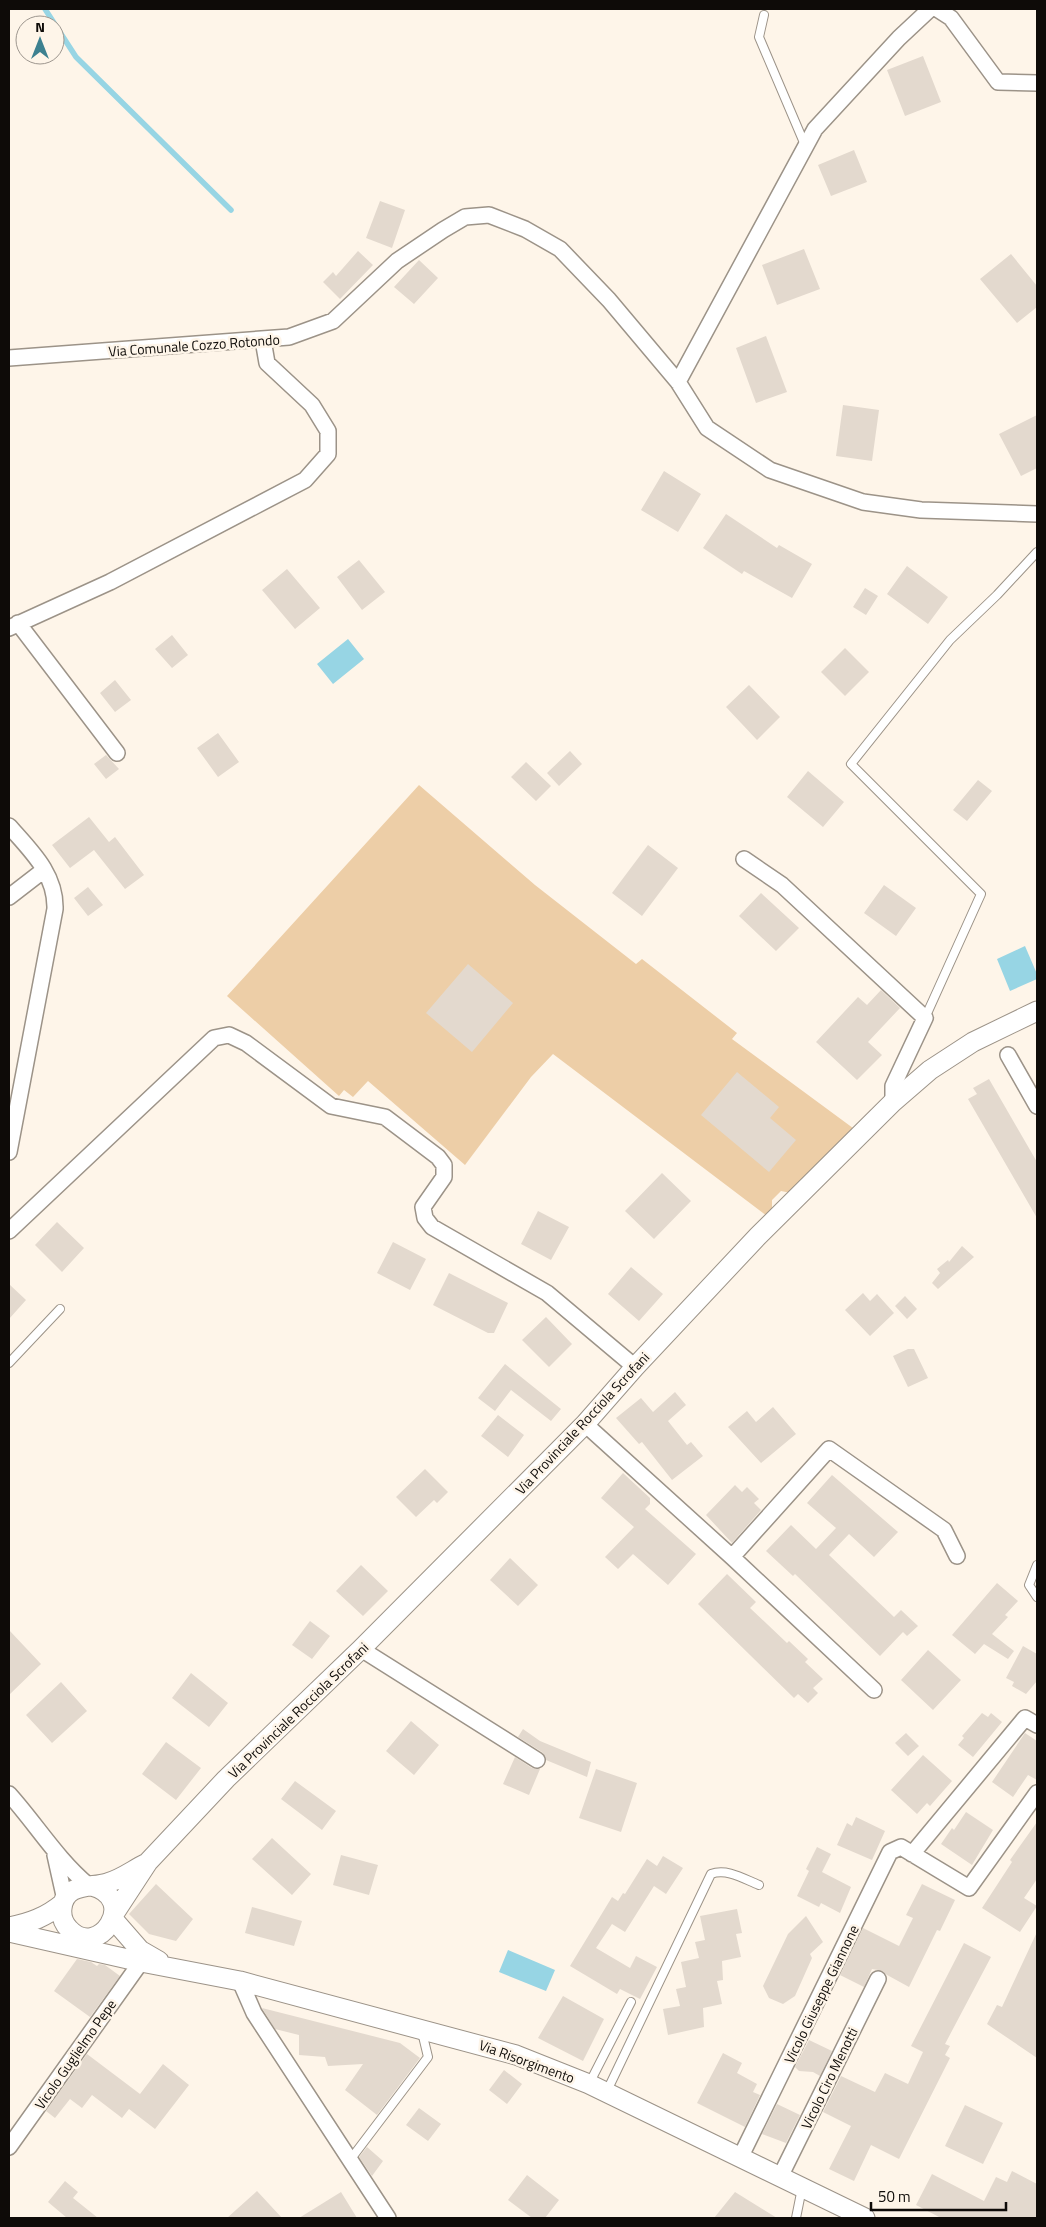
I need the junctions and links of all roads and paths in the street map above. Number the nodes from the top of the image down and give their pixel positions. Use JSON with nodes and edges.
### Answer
{"nodes":[{"id":1,"x":930,"y":9,"type":"edge"},
{"id":2,"x":937,"y":9,"type":"edge"},
{"id":3,"x":764,"y":15,"type":"dead end"},
{"id":4,"x":1037,"y":83,"type":"edge"},
{"id":5,"x":806,"y":147,"type":"junction"},
{"id":6,"x":263,"y":340,"type":"junction"},
{"id":7,"x":9,"y":358,"type":"edge"},
{"id":8,"x":678,"y":382,"type":"junction"},
{"id":9,"x":1037,"y":514,"type":"edge"},
{"id":10,"x":1037,"y":552,"type":"edge"},
{"id":11,"x":13,"y":626,"type":"edge"},
{"id":12,"x":117,"y":753,"type":"dead end"},
{"id":13,"x":9,"y":826,"type":"edge"},
{"id":14,"x":744,"y":860,"type":"dead end"},
{"id":15,"x":44,"y":870,"type":"junction"},
{"id":16,"x":9,"y":897,"type":"edge"},
{"id":17,"x":1037,"y":1011,"type":"edge"},
{"id":18,"x":925,"y":1018,"type":"junction"},
{"id":19,"x":1008,"y":1054,"type":"dead end"},
{"id":20,"x":892,"y":1102,"type":"junction"},
{"id":21,"x":1037,"y":1106,"type":"edge"},
{"id":22,"x":9,"y":1152,"type":"edge"},
{"id":23,"x":9,"y":1231,"type":"edge"},
{"id":24,"x":60,"y":1309,"type":"dead end"},
{"id":25,"x":9,"y":1363,"type":"edge"},
{"id":26,"x":635,"y":1366,"type":"junction"},
{"id":27,"x":585,"y":1424,"type":"junction"},
{"id":28,"x":958,"y":1556,"type":"dead end"},
{"id":29,"x":732,"y":1557,"type":"junction"},
{"id":30,"x":1037,"y":1565,"type":"edge"},
{"id":31,"x":1037,"y":1597,"type":"edge"},
{"id":32,"x":361,"y":1649,"type":"junction"},
{"id":33,"x":874,"y":1690,"type":"dead end"},
{"id":34,"x":1037,"y":1726,"type":"edge"},
{"id":35,"x":536,"y":1760,"type":"dead end"},
{"id":36,"x":1037,"y":1793,"type":"edge"},
{"id":37,"x":9,"y":1794,"type":"edge"},
{"id":38,"x":55,"y":1853,"type":"junction"},
{"id":39,"x":912,"y":1854,"type":"junction"},
{"id":40,"x":148,"y":1862,"type":"junction"},
{"id":41,"x":759,"y":1885,"type":"dead end"},
{"id":42,"x":90,"y":1886,"type":"junction"},
{"id":43,"x":64,"y":1901,"type":"junction"},
{"id":44,"x":113,"y":1916,"type":"junction"},
{"id":45,"x":9,"y":1928,"type":"edge"},
{"id":46,"x":9,"y":1932,"type":"edge"},
{"id":47,"x":80,"y":1939,"type":"junction"},
{"id":48,"x":140,"y":1962,"type":"junction"},
{"id":49,"x":167,"y":1965,"type":"junction"},
{"id":50,"x":878,"y":1979,"type":"dead end"},
{"id":51,"x":240,"y":1981,"type":"junction"},
{"id":52,"x":632,"y":2002,"type":"dead end"},
{"id":53,"x":422,"y":2028,"type":"junction"},
{"id":54,"x":597,"y":2088,"type":"junction"},
{"id":55,"x":9,"y":2147,"type":"edge"},
{"id":56,"x":740,"y":2158,"type":"junction"},
{"id":57,"x":350,"y":2160,"type":"junction"},
{"id":58,"x":780,"y":2177,"type":"junction"},
{"id":59,"x":802,"y":2188,"type":"junction"},
{"id":60,"x":388,"y":2218,"type":"edge"},
{"id":61,"x":796,"y":2218,"type":"edge"},
{"id":62,"x":865,"y":2218,"type":"edge"}],
"edges":[{"from":1,"to":5,"type":"street"},
{"from":2,"to":4,"type":"street"},
{"from":3,"to":5,"type":"lane"},
{"from":5,"to":8,"type":"street"},
{"from":6,"to":7,"type":"street","name":"Via Comunale Cozzo Rotondo"},
{"from":6,"to":8,"type":"street","name":"Via Comunale Cozzo Rotondo"},
{"from":6,"to":11,"type":"street"},
{"from":8,"to":9,"type":"street","name":"Via Comunale Cozzo Rotondo"},
{"from":10,"to":18,"type":"lane"},
{"from":11,"to":12,"type":"street"},
{"from":13,"to":15,"type":"street"},
{"from":14,"to":18,"type":"street"},
{"from":15,"to":16,"type":"street"},
{"from":15,"to":22,"type":"street"},
{"from":17,"to":20,"type":"street","name":"Via Provinciale Rocciola Scrofani"},
{"from":18,"to":20,"type":"street"},
{"from":19,"to":21,"type":"street"},
{"from":20,"to":26,"type":"street","name":"Via Provinciale Rocciola Scrofani"},
{"from":23,"to":26,"type":"street"},
{"from":24,"to":25,"type":"lane"},
{"from":26,"to":27,"type":"street","name":"Via Provinciale Rocciola Scrofani"},
{"from":27,"to":29,"type":"street"},
{"from":27,"to":32,"type":"street","name":"Via Provinciale Rocciola Scrofani"},
{"from":28,"to":29,"type":"street"},
{"from":29,"to":33,"type":"street"},
{"from":30,"to":31,"type":"lane"},
{"from":32,"to":35,"type":"street"},
{"from":32,"to":40,"type":"street","name":"Via Provinciale Rocciola Scrofani"},
{"from":34,"to":39,"type":"street"},
{"from":36,"to":39,"type":"street","name":"Vicolo Giuseppe Giannone"},
{"from":37,"to":38,"type":"street"},
{"from":38,"to":42,"type":"street"},
{"from":38,"to":43,"type":"street"},
{"from":39,"to":56,"type":"street","name":"Vicolo Giuseppe Giannone"},
{"from":40,"to":42,"type":"street"},
{"from":40,"to":44,"type":"street"},
{"from":41,"to":54,"type":"lane"},
{"from":42,"to":43,"type":"street"},
{"from":42,"to":44,"type":"street"},
{"from":43,"to":45,"type":"street"},
{"from":43,"to":47,"type":"street"},
{"from":44,"to":47,"type":"street"},
{"from":44,"to":49,"type":"street"},
{"from":46,"to":47,"type":"street"},
{"from":47,"to":48,"type":"street"},
{"from":48,"to":49,"type":"street"},
{"from":48,"to":55,"type":"street","name":"Vicolo Guglielmo Pepe"},
{"from":49,"to":51,"type":"street","name":"Via Risorgimento"},
{"from":50,"to":58,"type":"street","name":"Vicolo Ciro Menotti"},
{"from":51,"to":53,"type":"street","name":"Via Risorgimento"},
{"from":51,"to":57,"type":"street"},
{"from":52,"to":54,"type":"lane"},
{"from":53,"to":54,"type":"street","name":"Via Risorgimento"},
{"from":53,"to":57,"type":"lane"},
{"from":54,"to":56,"type":"street","name":"Via Risorgimento"},
{"from":56,"to":58,"type":"street","name":"Via Risorgimento"},
{"from":57,"to":60,"type":"street"},
{"from":58,"to":59,"type":"street","name":"Via Risorgimento"},
{"from":59,"to":61,"type":"lane"},
{"from":59,"to":62,"type":"street","name":"Via Risorgimento"}]}
